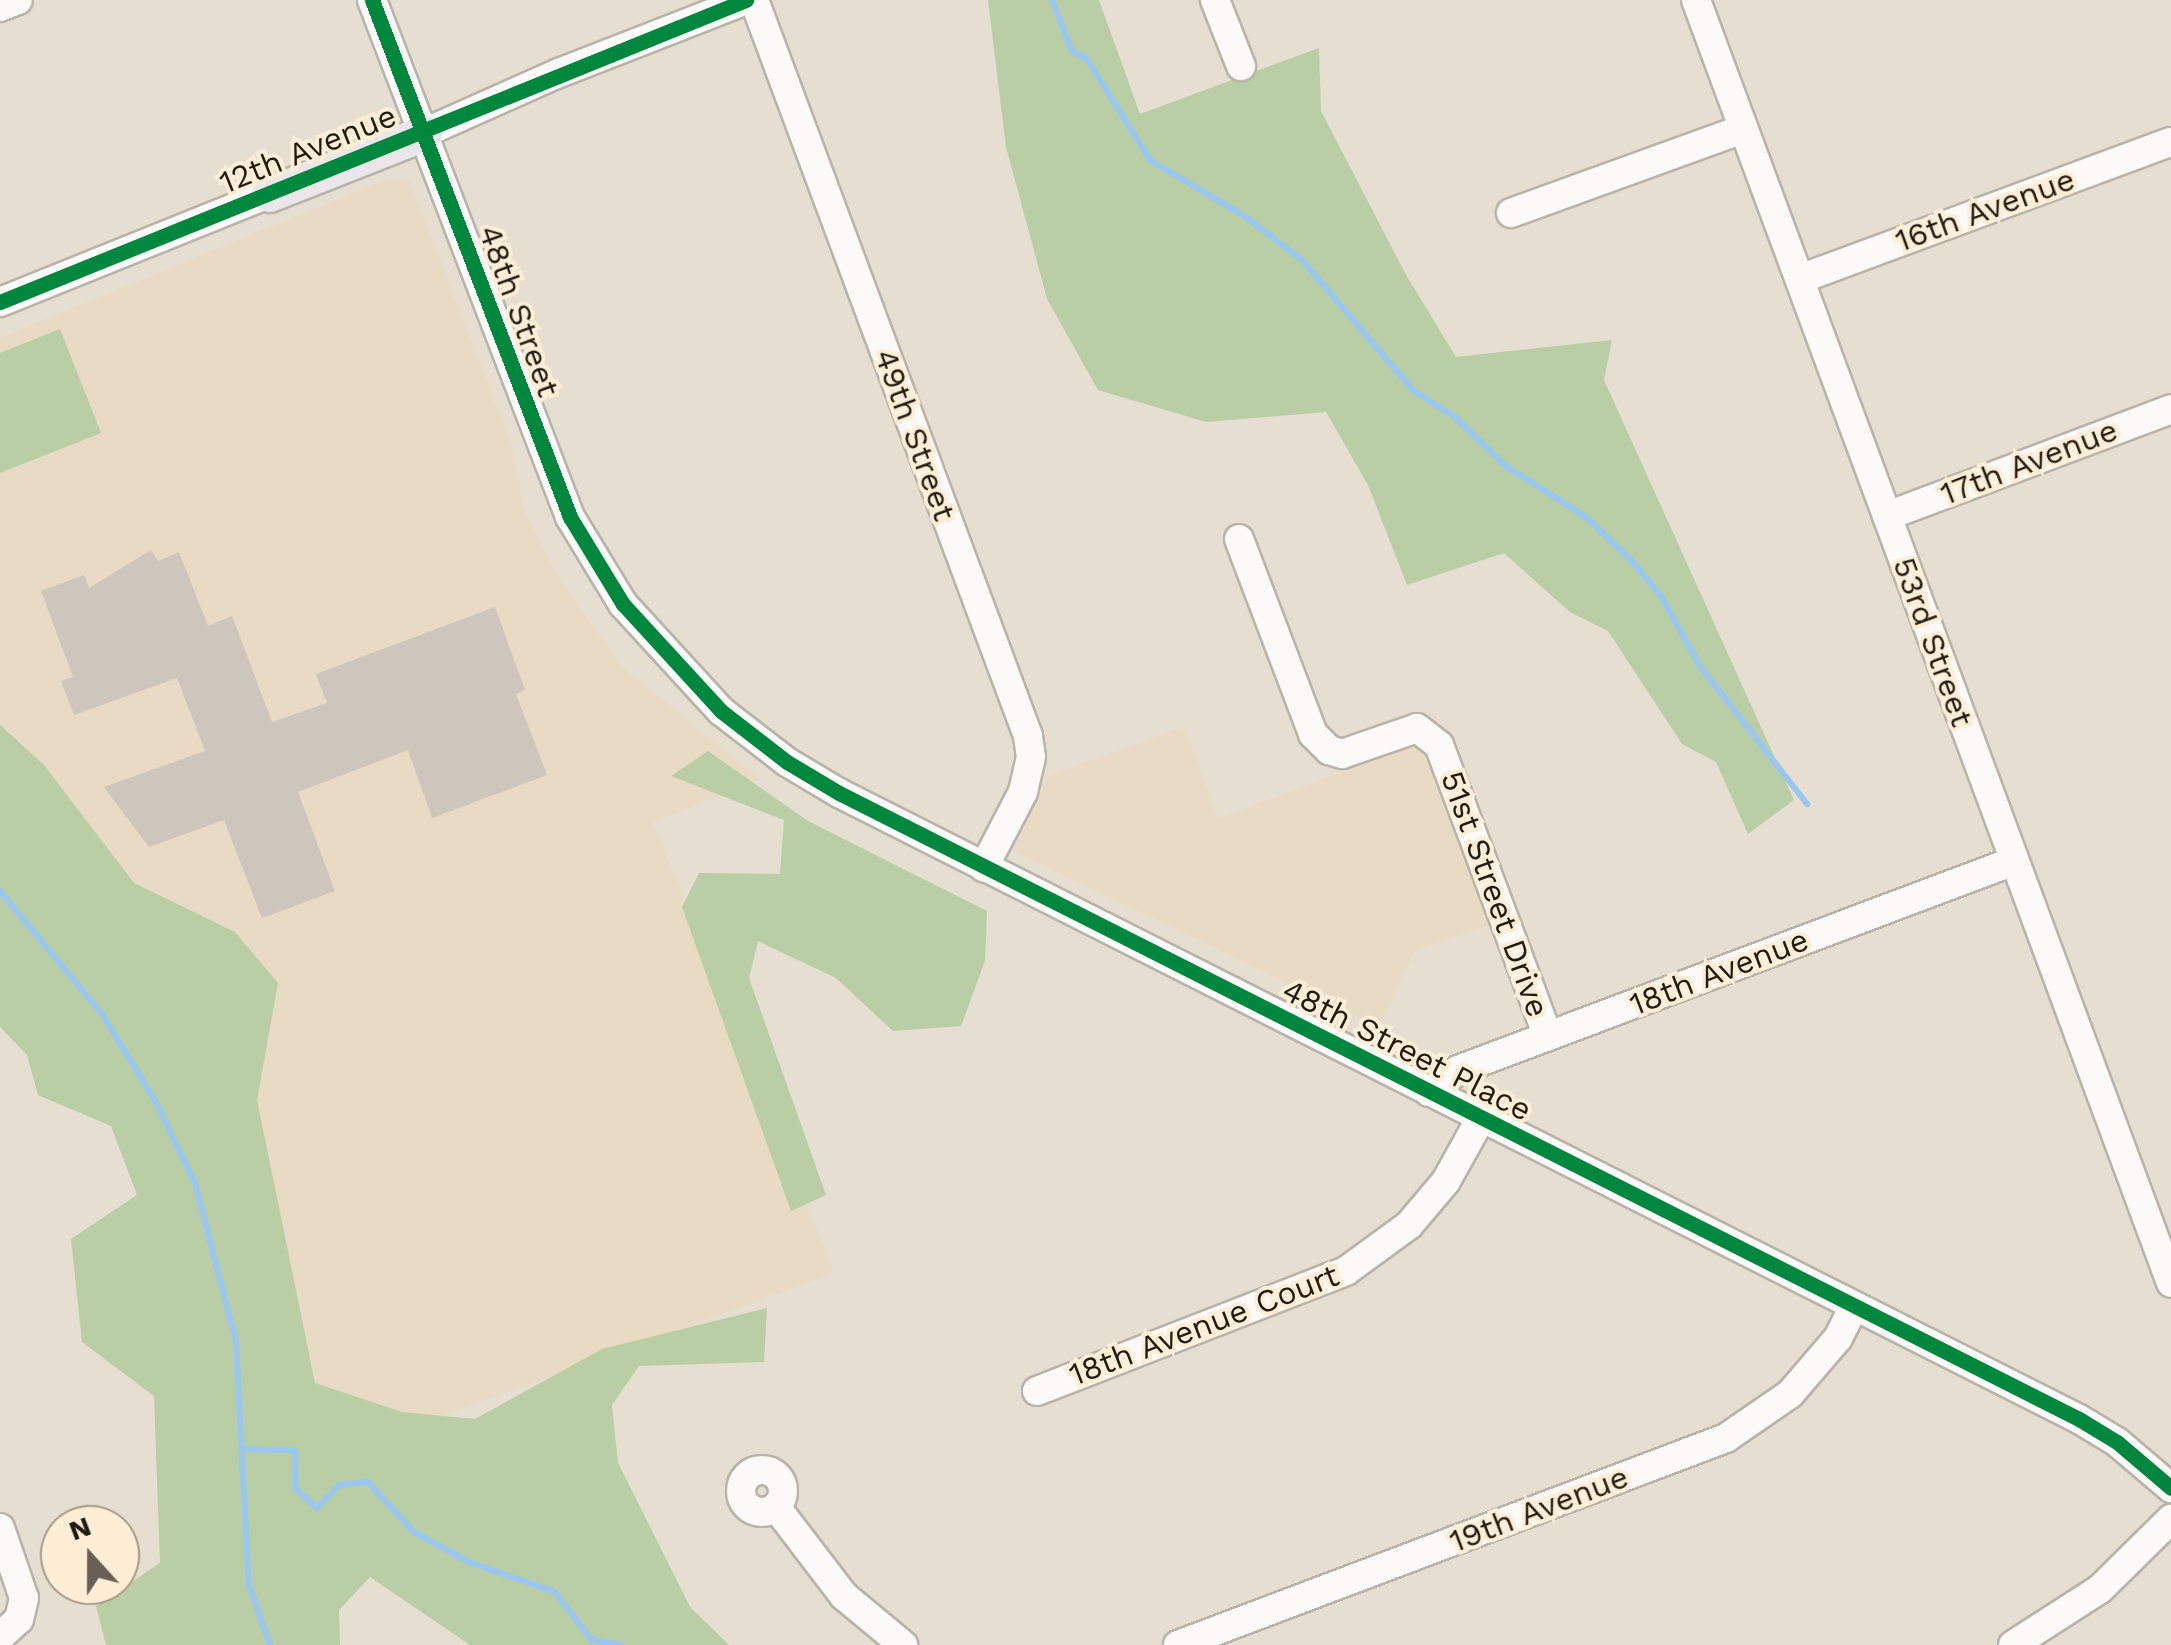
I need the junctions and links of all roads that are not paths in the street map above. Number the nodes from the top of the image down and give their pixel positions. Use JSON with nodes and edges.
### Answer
{"nodes":[{"id":1,"x":18,"y":0,"type":"edge"},
{"id":2,"x":372,"y":0,"type":"edge"},
{"id":3,"x":750,"y":0,"type":"edge"},
{"id":4,"x":1215,"y":0,"type":"edge"},
{"id":5,"x":1696,"y":0,"type":"edge"},
{"id":6,"x":0,"y":7,"type":"edge"},
{"id":7,"x":1240,"y":66,"type":"dead end"},
{"id":8,"x":1743,"y":129,"type":"junction"},
{"id":9,"x":424,"y":132,"type":"junction"},
{"id":10,"x":2171,"y":142,"type":"edge"},
{"id":11,"x":268,"y":194,"type":"joint"},
{"id":12,"x":1511,"y":213,"type":"dead end"},
{"id":13,"x":1800,"y":279,"type":"junction"},
{"id":14,"x":0,"y":302,"type":"edge"},
{"id":15,"x":2171,"y":409,"type":"edge"},
{"id":16,"x":1887,"y":516,"type":"junction"},
{"id":17,"x":1239,"y":539,"type":"dead end"},
{"id":18,"x":642,"y":628,"type":"joint"},
{"id":19,"x":2014,"y":861,"type":"junction"},
{"id":20,"x":984,"y":867,"type":"junction"},
{"id":21,"x":1548,"y":1036,"type":"junction"},
{"id":22,"x":1429,"y":1092,"type":"junction"},
{"id":23,"x":1481,"y":1118,"type":"junction"},
{"id":24,"x":2171,"y":1283,"type":"edge"},
{"id":25,"x":1853,"y":1308,"type":"junction"},
{"id":26,"x":1036,"y":1391,"type":"dead end"},
{"id":27,"x":2171,"y":1488,"type":"edge"},
{"id":28,"x":776,"y":1507,"type":"dead end"},
{"id":29,"x":2171,"y":1518,"type":"edge"},
{"id":30,"x":0,"y":1528,"type":"edge"},
{"id":31,"x":0,"y":1637,"type":"edge"},
{"id":32,"x":903,"y":1645,"type":"edge"},
{"id":33,"x":1178,"y":1645,"type":"edge"},
{"id":34,"x":2013,"y":1645,"type":"edge"}],
"edges":[{"from":1,"to":6,"type":"street"},
{"from":2,"to":9,"type":"street","name":"48th Street"},
{"from":3,"to":9,"type":"street","name":"12th Avenue"},
{"from":3,"to":20,"type":"street","name":"49th Street"},
{"from":4,"to":7,"type":"street"},
{"from":5,"to":8,"type":"street","name":"53rd Street"},
{"from":8,"to":12,"type":"street"},
{"from":8,"to":13,"type":"street","name":"53rd Street"},
{"from":9,"to":11,"type":"main road","name":"12th Avenue"},
{"from":9,"to":18,"type":"street","name":"48th Street"},
{"from":10,"to":13,"type":"street","name":"16th Avenue"},
{"from":11,"to":14,"type":"street","name":"12th Avenue"},
{"from":13,"to":16,"type":"street","name":"53rd Street"},
{"from":15,"to":16,"type":"street","name":"17th Avenue"},
{"from":16,"to":19,"type":"street","name":"53rd Street"},
{"from":17,"to":21,"type":"street","name":"51st Street Drive"},
{"from":18,"to":20,"type":"street","name":"48th Street Place"},
{"from":19,"to":21,"type":"street","name":"18th Avenue"},
{"from":19,"to":24,"type":"street","name":"53rd Street"},
{"from":20,"to":22,"type":"street","name":"48th Street Place"},
{"from":21,"to":22,"type":"street","name":"18th Avenue"},
{"from":22,"to":23,"type":"street","name":"48th Street Place"},
{"from":23,"to":25,"type":"street","name":"48th Street Place"},
{"from":23,"to":26,"type":"street","name":"18th Avenue Court"},
{"from":25,"to":27,"type":"street","name":"48th Street Place"},
{"from":25,"to":33,"type":"street","name":"19th Avenue"},
{"from":28,"to":32,"type":"street"},
{"from":29,"to":34,"type":"street"},
{"from":30,"to":31,"type":"street"}]}
